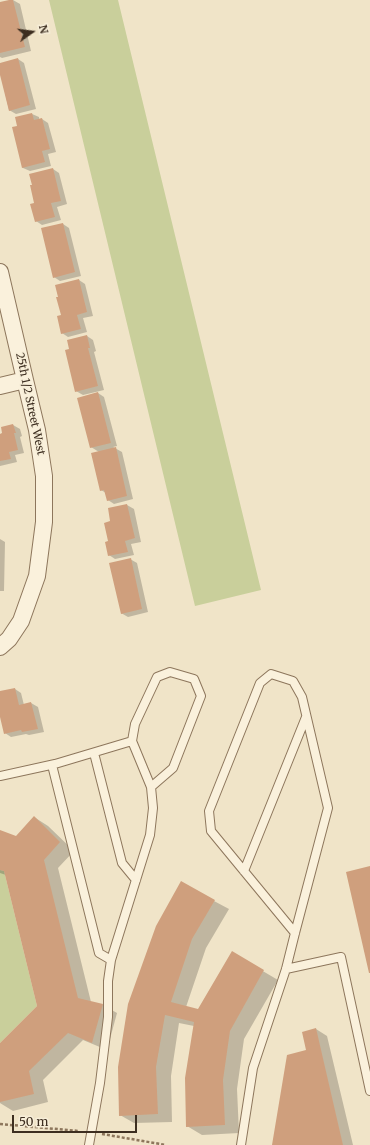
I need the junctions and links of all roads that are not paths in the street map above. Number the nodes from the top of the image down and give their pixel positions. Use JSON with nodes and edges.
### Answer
{"nodes":[{"id":1,"x":0,"y":272,"type":"edge"},
{"id":2,"x":25,"y":380,"type":"junction"},
{"id":3,"x":0,"y":386,"type":"edge"},
{"id":4,"x":0,"y":647,"type":"edge"},
{"id":5,"x":306,"y":717,"type":"junction"},
{"id":6,"x":132,"y":741,"type":"junction"},
{"id":7,"x":94,"y":753,"type":"junction"},
{"id":8,"x":52,"y":764,"type":"junction"},
{"id":9,"x":0,"y":776,"type":"edge"},
{"id":10,"x":151,"y":787,"type":"junction"},
{"id":11,"x":244,"y":871,"type":"junction"},
{"id":12,"x":136,"y":880,"type":"junction"},
{"id":13,"x":295,"y":933,"type":"junction"},
{"id":14,"x":111,"y":960,"type":"junction"},
{"id":15,"x":286,"y":969,"type":"junction"},
{"id":16,"x":370,"y":1091,"type":"edge"},
{"id":17,"x":89,"y":1145,"type":"edge"},
{"id":18,"x":241,"y":1145,"type":"edge"}],
"edges":[{"from":1,"to":2,"type":"street","name":"25th 1/2 Street West"},
{"from":2,"to":3,"type":"street"},
{"from":2,"to":4,"type":"street","name":"25th 1/2 Street West"},
{"from":5,"to":11,"type":"lane"},
{"from":5,"to":11,"type":"lane"},
{"from":5,"to":13,"type":"lane"},
{"from":6,"to":7,"type":"lane"},
{"from":6,"to":10,"type":"lane"},
{"from":6,"to":10,"type":"lane"},
{"from":7,"to":8,"type":"lane"},
{"from":7,"to":12,"type":"lane"},
{"from":8,"to":9,"type":"lane"},
{"from":8,"to":14,"type":"lane"},
{"from":10,"to":12,"type":"lane"},
{"from":11,"to":13,"type":"lane"},
{"from":12,"to":14,"type":"lane"},
{"from":13,"to":15,"type":"lane"},
{"from":14,"to":17,"type":"lane"},
{"from":15,"to":16,"type":"lane"},
{"from":15,"to":18,"type":"lane"}]}
